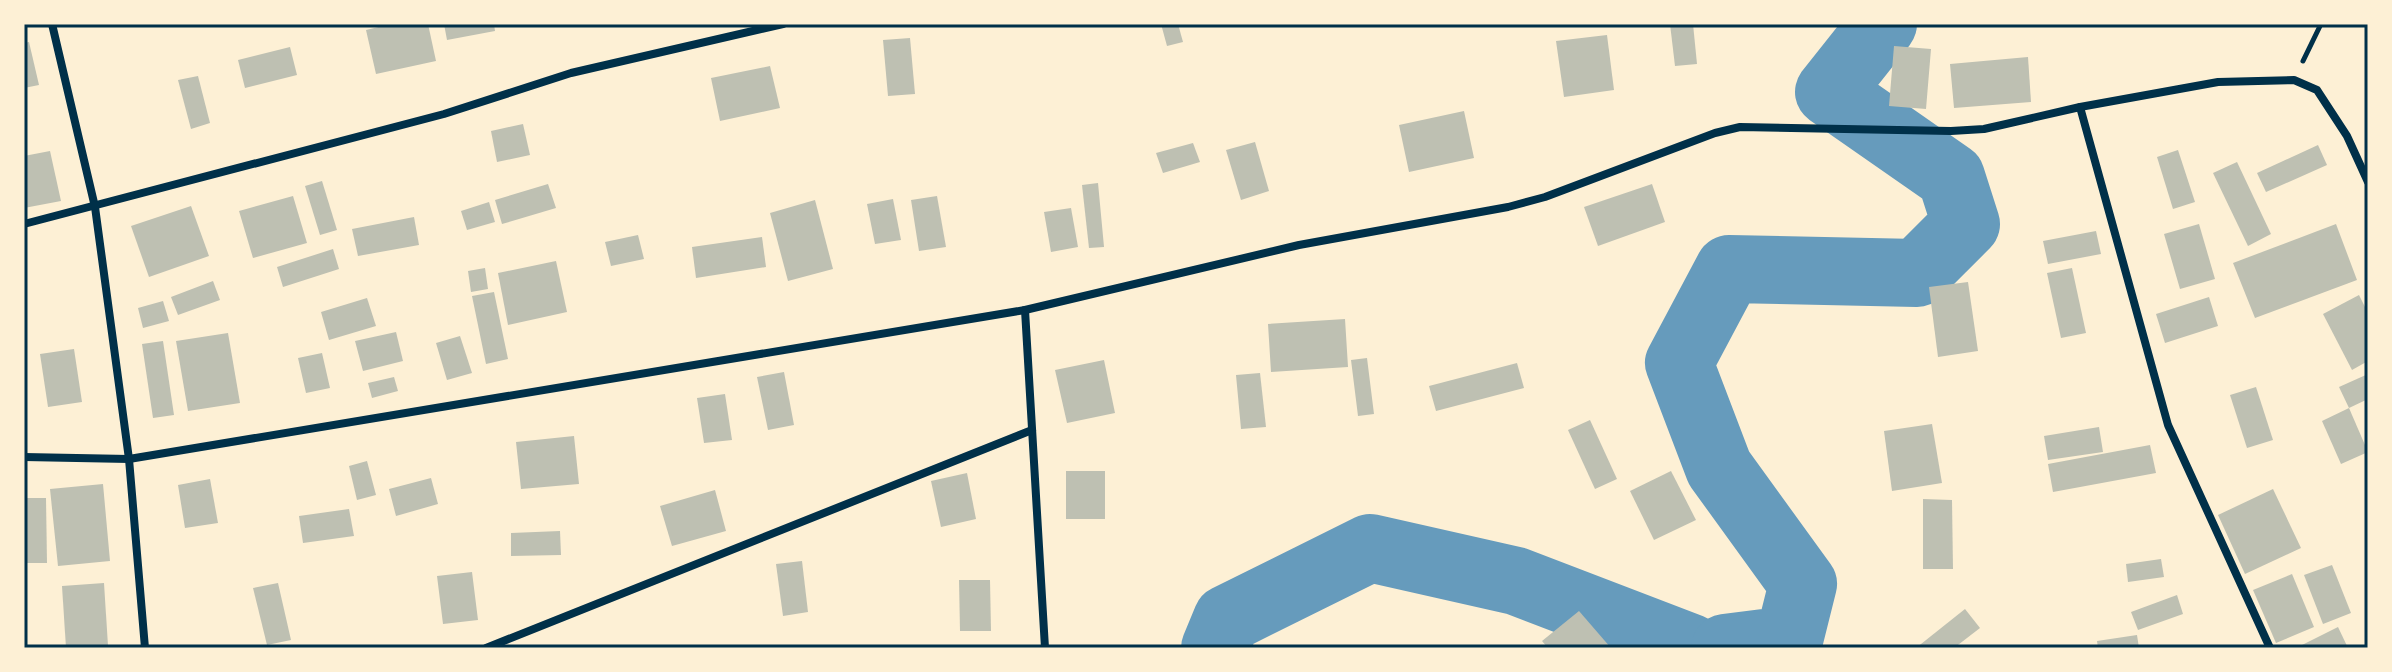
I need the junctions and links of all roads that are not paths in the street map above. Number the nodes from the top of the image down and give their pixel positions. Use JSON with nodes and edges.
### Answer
{"nodes":[{"id":1,"x":52,"y":24,"type":"edge"},
{"id":2,"x":783,"y":24,"type":"edge"},
{"id":3,"x":2080,"y":107,"type":"junction"},
{"id":4,"x":2368,"y":182,"type":"edge"},
{"id":5,"x":95,"y":207,"type":"junction"},
{"id":6,"x":24,"y":224,"type":"edge"},
{"id":7,"x":1025,"y":310,"type":"junction"},
{"id":8,"x":1032,"y":430,"type":"junction"},
{"id":9,"x":24,"y":457,"type":"edge"},
{"id":10,"x":129,"y":459,"type":"junction"},
{"id":11,"x":1044,"y":647,"type":"edge"},
{"id":12,"x":145,"y":648,"type":"edge"},
{"id":13,"x":486,"y":648,"type":"edge"},
{"id":14,"x":2270,"y":648,"type":"edge"}],
"edges":[{"from":1,"to":5,"type":"street"},
{"from":2,"to":5,"type":"street"},
{"from":3,"to":4,"type":"street"},
{"from":3,"to":7,"type":"street"},
{"from":3,"to":14,"type":"street"},
{"from":5,"to":6,"type":"street"},
{"from":5,"to":10,"type":"street"},
{"from":7,"to":8,"type":"street"},
{"from":7,"to":10,"type":"street"},
{"from":8,"to":11,"type":"street"},
{"from":8,"to":13,"type":"street"},
{"from":9,"to":10,"type":"street"},
{"from":10,"to":12,"type":"street"}]}
